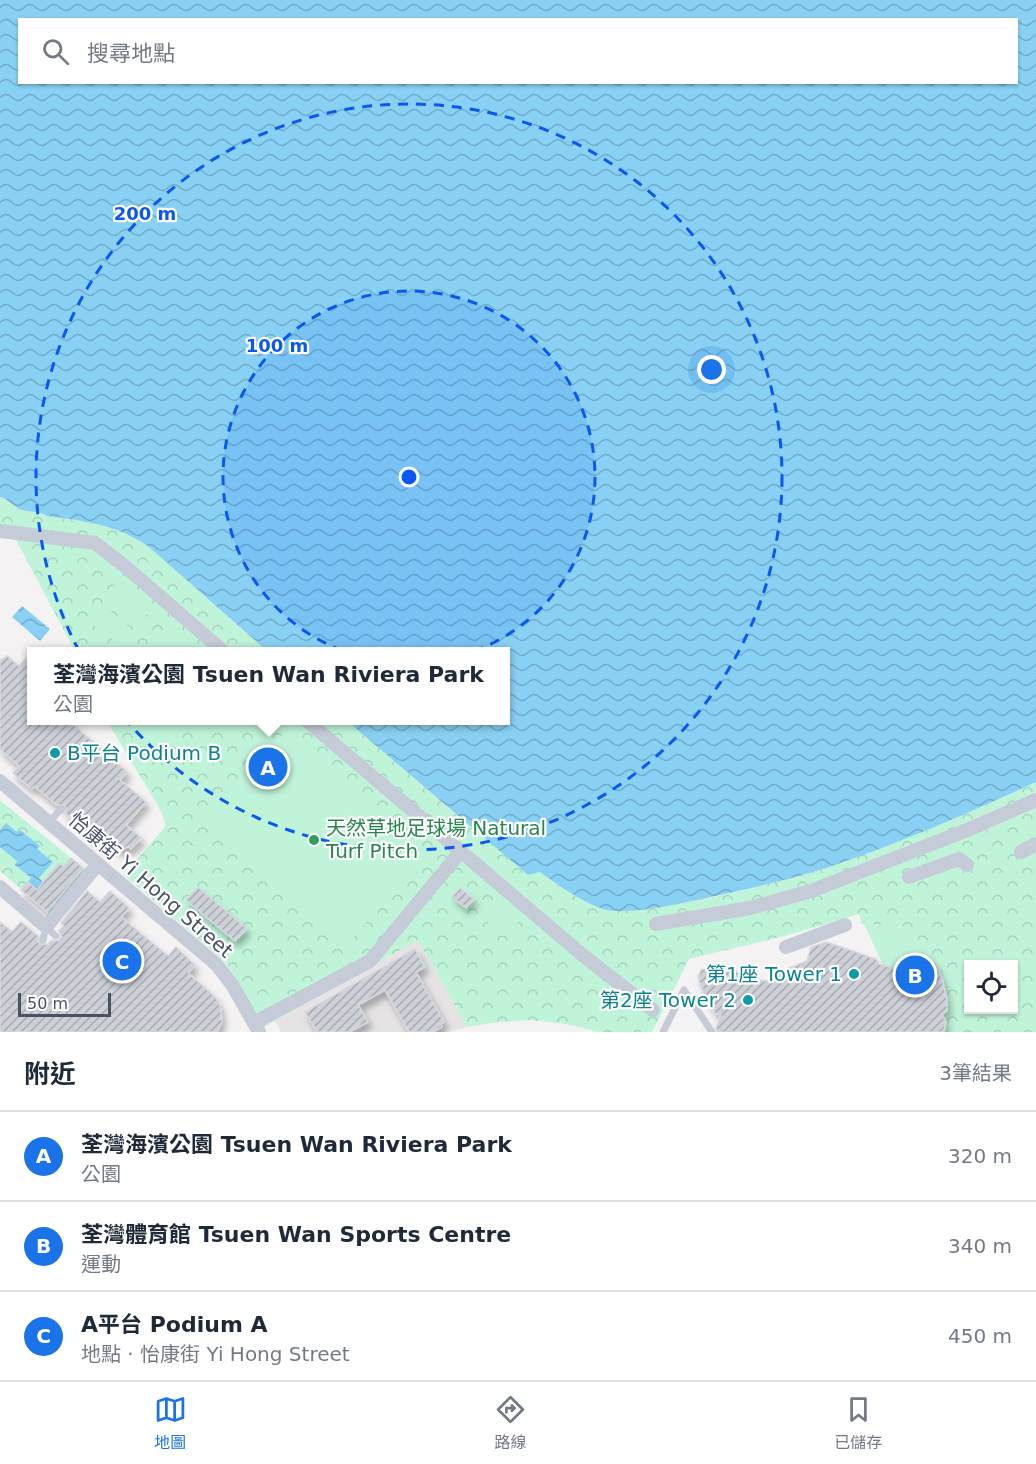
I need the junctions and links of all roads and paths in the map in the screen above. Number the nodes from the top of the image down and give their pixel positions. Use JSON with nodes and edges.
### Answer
{"nodes":[{"id":1,"x":0,"y":531,"type":"edge"},
{"id":2,"x":219,"y":647,"type":"edge"},
{"id":3,"x":312,"y":725,"type":"edge"},
{"id":4,"x":0,"y":781,"type":"edge"},
{"id":5,"x":1036,"y":800,"type":"edge"},
{"id":6,"x":60,"y":809,"type":"dead end"},
{"id":7,"x":49,"y":822,"type":"junction"},
{"id":8,"x":1036,"y":844,"type":"edge"},
{"id":9,"x":461,"y":851,"type":"junction"},
{"id":10,"x":1020,"y":852,"type":"dead end"},
{"id":11,"x":98,"y":864,"type":"junction"},
{"id":12,"x":967,"y":865,"type":"dead end"},
{"id":13,"x":909,"y":877,"type":"dead end"},
{"id":14,"x":0,"y":887,"type":"edge"},
{"id":15,"x":656,"y":924,"type":"dead end"},
{"id":16,"x":845,"y":925,"type":"dead end"},
{"id":17,"x":786,"y":947,"type":"dead end"},
{"id":18,"x":653,"y":1010,"type":"dead end"},
{"id":19,"x":256,"y":1027,"type":"edge"},
{"id":20,"x":663,"y":1032,"type":"edge"},
{"id":21,"x":712,"y":1032,"type":"edge"}],
"edges":[{"from":1,"to":2,"type":"street"},
{"from":3,"to":9,"type":"street"},
{"from":4,"to":7,"type":"street","name":"怡康街 Yi Hong Street"},
{"from":5,"to":15,"type":"street"},
{"from":6,"to":7,"type":"lane"},
{"from":7,"to":11,"type":"street","name":"怡康街 Yi Hong Street"},
{"from":8,"to":10,"type":"street"},
{"from":9,"to":18,"type":"street"},
{"from":9,"to":19,"type":"street"},
{"from":11,"to":14,"type":"street"},
{"from":11,"to":19,"type":"street","name":"怡康街 Yi Hong Street"},
{"from":12,"to":13,"type":"street"},
{"from":16,"to":17,"type":"street"},
{"from":20,"to":21,"type":"lane"}]}
